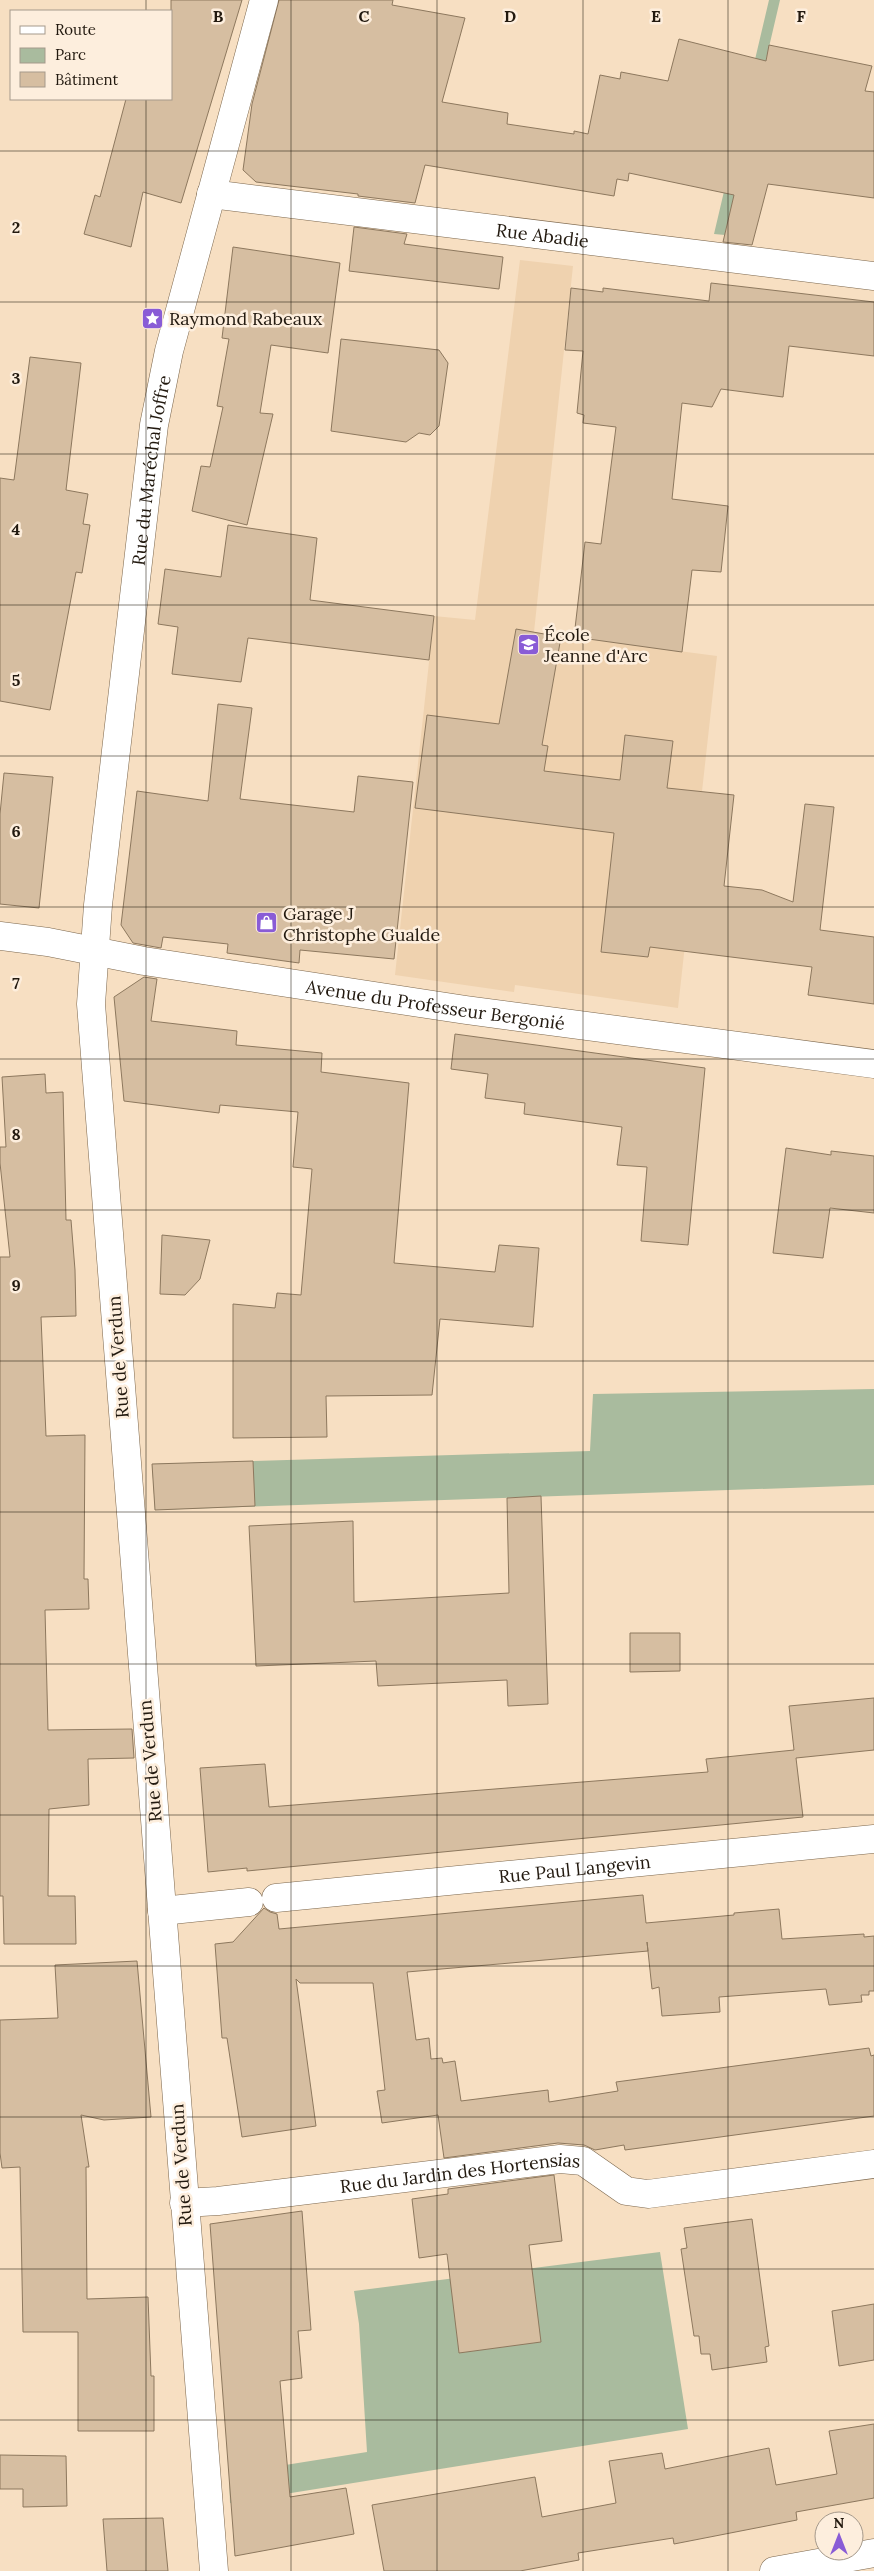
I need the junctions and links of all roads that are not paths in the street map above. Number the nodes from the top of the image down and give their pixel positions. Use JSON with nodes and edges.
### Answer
{"nodes":[{"id":1,"x":264,"y":0,"type":"edge"},
{"id":2,"x":211,"y":194,"type":"junction"},
{"id":3,"x":874,"y":276,"type":"edge"},
{"id":4,"x":0,"y":936,"type":"edge"},
{"id":5,"x":93,"y":951,"type":"junction"},
{"id":6,"x":874,"y":1064,"type":"edge"},
{"id":7,"x":874,"y":1839,"type":"edge"},
{"id":8,"x":276,"y":1898,"type":"dead end"},
{"id":9,"x":249,"y":1902,"type":"dead end"},
{"id":10,"x":162,"y":1911,"type":"junction"},
{"id":11,"x":874,"y":2164,"type":"edge"},
{"id":12,"x":184,"y":2203,"type":"junction"},
{"id":13,"x":874,"y":2553,"type":"edge"},
{"id":14,"x":214,"y":2571,"type":"edge"},
{"id":15,"x":774,"y":2571,"type":"edge"}],
"edges":[{"from":1,"to":2,"type":"street","name":"Rue du Maréchal Joffre"},
{"from":2,"to":3,"type":"street","name":"Rue Abadie"},
{"from":2,"to":5,"type":"street","name":"Rue du Maréchal Joffre"},
{"from":4,"to":5,"type":"street","name":"Avenue du Professeur Bergonié"},
{"from":5,"to":6,"type":"street","name":"Avenue du Professeur Bergonié"},
{"from":5,"to":10,"type":"street","name":"Rue de Verdun"},
{"from":7,"to":8,"type":"street","name":"Rue Paul Langevin"},
{"from":9,"to":10,"type":"street"},
{"from":10,"to":12,"type":"street","name":"Rue de Verdun"},
{"from":11,"to":12,"type":"street","name":"Rue du Jardin des Hortensias"},
{"from":12,"to":14,"type":"street","name":"Rue de Verdun"},
{"from":13,"to":15,"type":"street"}]}
